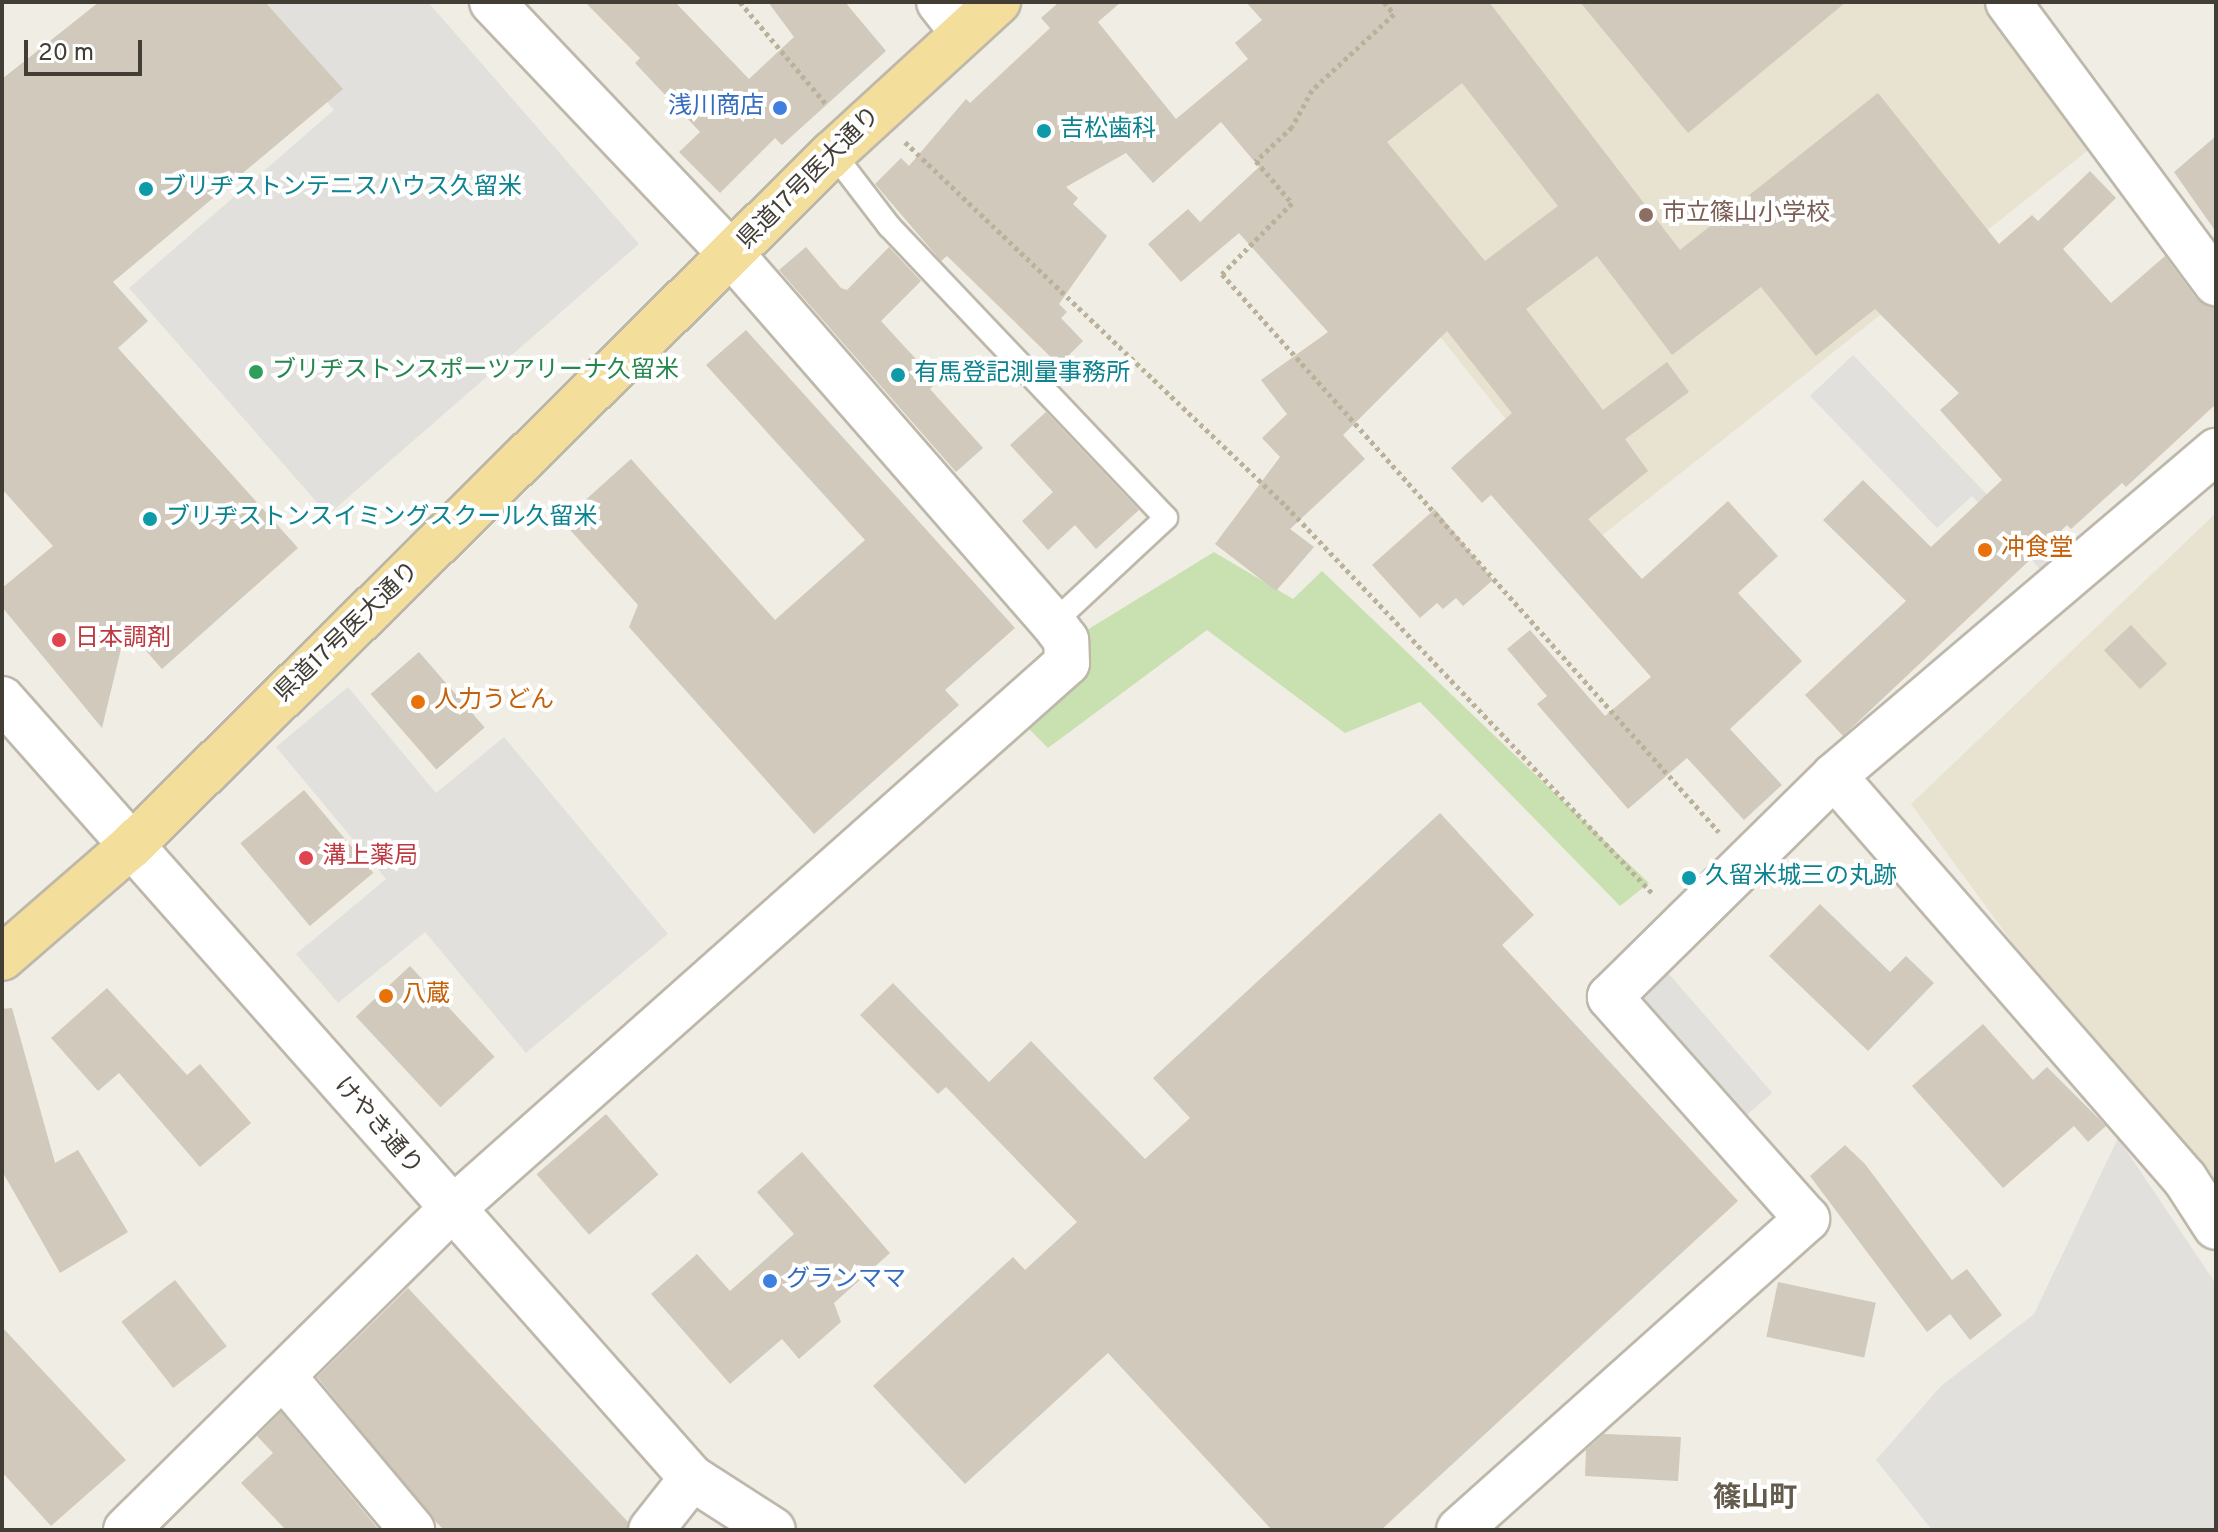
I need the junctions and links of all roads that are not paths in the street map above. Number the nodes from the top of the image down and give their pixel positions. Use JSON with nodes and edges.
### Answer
{"nodes":[{"id":1,"x":492,"y":2,"type":"edge"},
{"id":2,"x":998,"y":2,"type":"edge"},
{"id":3,"x":2008,"y":2,"type":"edge"},
{"id":4,"x":951,"y":18,"type":"edge"},
{"id":5,"x":843,"y":144,"type":"junction"},
{"id":6,"x":733,"y":256,"type":"junction"},
{"id":7,"x":2216,"y":283,"type":"edge"},
{"id":8,"x":2216,"y":451,"type":"edge"},
{"id":9,"x":1053,"y":623,"type":"junction"},
{"id":10,"x":2,"y":699,"type":"edge"},
{"id":11,"x":1834,"y":776,"type":"junction"},
{"id":12,"x":131,"y":846,"type":"junction"},
{"id":13,"x":2,"y":958,"type":"edge"},
{"id":14,"x":450,"y":1211,"type":"junction"},
{"id":15,"x":2216,"y":1227,"type":"edge"},
{"id":16,"x":283,"y":1376,"type":"junction"},
{"id":17,"x":692,"y":1478,"type":"junction"},
{"id":18,"x":126,"y":1530,"type":"edge"},
{"id":19,"x":412,"y":1530,"type":"edge"},
{"id":20,"x":651,"y":1530,"type":"edge"},
{"id":21,"x":773,"y":1530,"type":"edge"},
{"id":22,"x":1459,"y":1530,"type":"edge"}],
"edges":[{"from":1,"to":6,"type":"street"},
{"from":2,"to":4,"type":"main road","name":"県道17号医大通り"},
{"from":3,"to":7,"type":"street"},
{"from":4,"to":5,"type":"main road","name":"県道17号医大通り"},
{"from":5,"to":6,"type":"main road","name":"県道17号医大通り"},
{"from":5,"to":9,"type":"lane"},
{"from":6,"to":9,"type":"street"},
{"from":6,"to":12,"type":"main road","name":"県道17号医大通り"},
{"from":8,"to":11,"type":"street"},
{"from":9,"to":14,"type":"street"},
{"from":10,"to":12,"type":"street","name":"けやき通り"},
{"from":11,"to":15,"type":"street"},
{"from":11,"to":22,"type":"street"},
{"from":12,"to":13,"type":"main road","name":"県道17号医大通り"},
{"from":12,"to":14,"type":"street","name":"けやき通り"},
{"from":14,"to":16,"type":"street"},
{"from":14,"to":17,"type":"street","name":"けやき通り"},
{"from":16,"to":18,"type":"street"},
{"from":16,"to":19,"type":"street"},
{"from":17,"to":20,"type":"street"},
{"from":17,"to":21,"type":"street","name":"けやき通り"}]}
